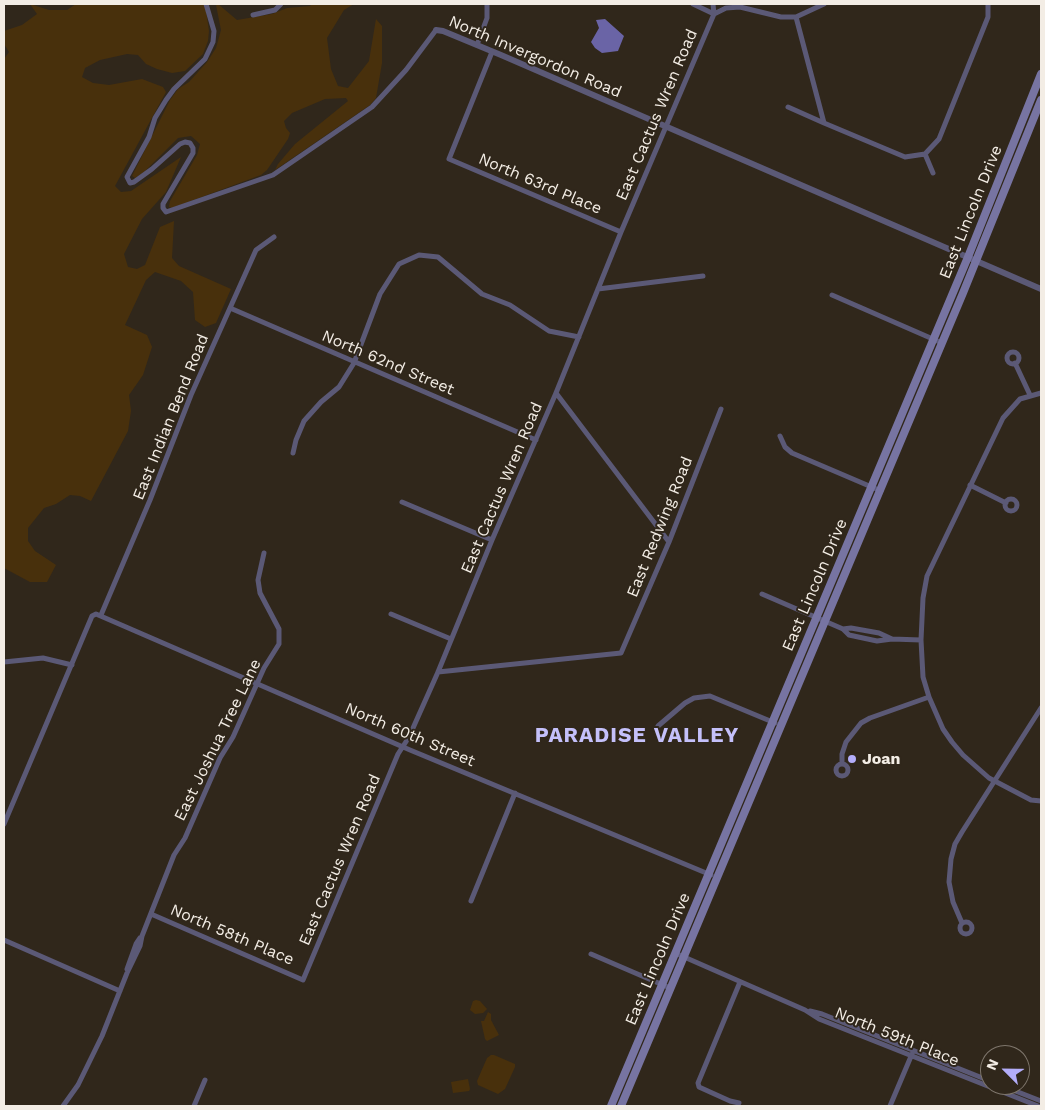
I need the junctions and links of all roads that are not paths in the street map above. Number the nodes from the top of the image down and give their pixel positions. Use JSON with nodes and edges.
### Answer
{"nodes":[{"id":1,"x":206,"y":4,"type":"edge"},
{"id":2,"x":281,"y":4,"type":"edge"},
{"id":3,"x":487,"y":4,"type":"edge"},
{"id":4,"x":694,"y":4,"type":"edge"},
{"id":5,"x":713,"y":4,"type":"edge"},
{"id":6,"x":824,"y":4,"type":"edge"},
{"id":7,"x":988,"y":4,"type":"edge"},
{"id":8,"x":714,"y":14,"type":"junction"},
{"id":9,"x":253,"y":15,"type":"dead end"},
{"id":10,"x":796,"y":17,"type":"junction"},
{"id":11,"x":436,"y":30,"type":"joint"},
{"id":12,"x":477,"y":45,"type":"junction"},
{"id":13,"x":492,"y":52,"type":"junction"},
{"id":14,"x":1041,"y":74,"type":"edge"},
{"id":15,"x":1041,"y":100,"type":"edge"},
{"id":16,"x":788,"y":107,"type":"dead end"},
{"id":17,"x":824,"y":123,"type":"junction"},
{"id":18,"x":665,"y":127,"type":"junction"},
{"id":19,"x":925,"y":154,"type":"junction"},
{"id":20,"x":1004,"y":167,"type":"junction"},
{"id":21,"x":1013,"y":170,"type":"junction"},
{"id":22,"x":932,"y":173,"type":"dead end"},
{"id":23,"x":621,"y":232,"type":"junction"},
{"id":24,"x":274,"y":238,"type":"dead end"},
{"id":25,"x":968,"y":257,"type":"junction"},
{"id":26,"x":976,"y":261,"type":"junction"},
{"id":27,"x":703,"y":276,"type":"dead end"},
{"id":28,"x":598,"y":289,"type":"junction"},
{"id":29,"x":1041,"y":289,"type":"edge"},
{"id":30,"x":832,"y":295,"type":"dead end"},
{"id":31,"x":230,"y":308,"type":"junction"},
{"id":32,"x":579,"y":337,"type":"junction"},
{"id":33,"x":934,"y":339,"type":"junction"},
{"id":34,"x":942,"y":343,"type":"junction"},
{"id":35,"x":354,"y":363,"type":"junction"},
{"id":36,"x":1015,"y":363,"type":"dead end"},
{"id":37,"x":1041,"y":392,"type":"edge"},
{"id":38,"x":556,"y":394,"type":"junction"},
{"id":39,"x":1030,"y":395,"type":"junction"},
{"id":40,"x":721,"y":409,"type":"dead end"},
{"id":41,"x":780,"y":436,"type":"dead end"},
{"id":42,"x":536,"y":440,"type":"junction"},
{"id":43,"x":293,"y":453,"type":"dead end"},
{"id":44,"x":970,"y":485,"type":"junction"},
{"id":45,"x":872,"y":487,"type":"junction"},
{"id":46,"x":881,"y":491,"type":"junction"},
{"id":47,"x":402,"y":502,"type":"dead end"},
{"id":48,"x":1006,"y":503,"type":"dead end"},
{"id":49,"x":492,"y":540,"type":"junction"},
{"id":50,"x":669,"y":542,"type":"junction"},
{"id":51,"x":264,"y":553,"type":"dead end"},
{"id":52,"x":762,"y":594,"type":"dead end"},
{"id":53,"x":391,"y":614,"type":"dead end"},
{"id":54,"x":101,"y":615,"type":"junction"},
{"id":55,"x":816,"y":618,"type":"junction"},
{"id":56,"x":825,"y":622,"type":"junction"},
{"id":57,"x":843,"y":629,"type":"junction"},
{"id":58,"x":451,"y":639,"type":"junction"},
{"id":59,"x":892,"y":639,"type":"junction"},
{"id":60,"x":920,"y":640,"type":"junction"},
{"id":61,"x":4,"y":662,"type":"edge"},
{"id":62,"x":72,"y":665,"type":"junction"},
{"id":63,"x":438,"y":672,"type":"junction"},
{"id":64,"x":256,"y":683,"type":"junction"},
{"id":65,"x":929,"y":698,"type":"junction"},
{"id":66,"x":1041,"y":708,"type":"edge"},
{"id":67,"x":773,"y":722,"type":"junction"},
{"id":68,"x":658,"y":726,"type":"dead end"},
{"id":69,"x":782,"y":726,"type":"junction"},
{"id":70,"x":403,"y":746,"type":"junction"},
{"id":71,"x":842,"y":764,"type":"dead end"},
{"id":72,"x":994,"y":781,"type":"junction"},
{"id":73,"x":515,"y":793,"type":"junction"},
{"id":74,"x":1041,"y":802,"type":"edge"},
{"id":75,"x":737,"y":806,"type":"junction"},
{"id":76,"x":746,"y":810,"type":"junction"},
{"id":77,"x":4,"y":824,"type":"edge"},
{"id":78,"x":709,"y":874,"type":"junction"},
{"id":79,"x":717,"y":877,"type":"junction"},
{"id":80,"x":471,"y":901,"type":"dead end"},
{"id":81,"x":151,"y":914,"type":"junction"},
{"id":82,"x":962,"y":923,"type":"dead end"},
{"id":83,"x":4,"y":940,"type":"edge"},
{"id":84,"x":675,"y":953,"type":"junction"},
{"id":85,"x":591,"y":954,"type":"dead end"},
{"id":86,"x":684,"y":956,"type":"junction"},
{"id":87,"x":303,"y":980,"type":"joint"},
{"id":88,"x":740,"y":982,"type":"junction"},
{"id":89,"x":662,"y":984,"type":"junction"},
{"id":90,"x":670,"y":988,"type":"junction"},
{"id":91,"x":120,"y":991,"type":"junction"},
{"id":92,"x":912,"y":1053,"type":"junction"},
{"id":93,"x":980,"y":1077,"type":"edge"},
{"id":94,"x":205,"y":1080,"type":"dead end"},
{"id":95,"x":1026,"y":1095,"type":"edge"},
{"id":96,"x":1041,"y":1101,"type":"edge"},
{"id":97,"x":739,"y":1102,"type":"dead end"},
{"id":98,"x":64,"y":1106,"type":"edge"},
{"id":99,"x":194,"y":1106,"type":"edge"},
{"id":100,"x":611,"y":1106,"type":"edge"},
{"id":101,"x":621,"y":1106,"type":"edge"},
{"id":102,"x":890,"y":1106,"type":"edge"},
{"id":103,"x":1038,"y":1106,"type":"edge"}],
"edges":[{"from":1,"to":11,"type":"street","name":"North Invergordon Road"},
{"from":2,"to":9,"type":"street"},
{"from":3,"to":12,"type":"street"},
{"from":4,"to":8,"type":"street"},
{"from":5,"to":8,"type":"street","name":"East Cactus Wren Road"},
{"from":6,"to":10,"type":"street"},
{"from":7,"to":19,"type":"street"},
{"from":8,"to":10,"type":"street"},
{"from":8,"to":18,"type":"street","name":"East Cactus Wren Road"},
{"from":10,"to":17,"type":"street"},
{"from":11,"to":12,"type":"street","name":"North Invergordon Road"},
{"from":12,"to":13,"type":"street","name":"North Invergordon Road"},
{"from":13,"to":18,"type":"street","name":"North Invergordon Road"},
{"from":13,"to":23,"type":"street","name":"North 63rd Place"},
{"from":14,"to":20,"type":"main road","name":"East Lincoln Drive"},
{"from":15,"to":21,"type":"main road","name":"East Lincoln Drive"},
{"from":16,"to":17,"type":"street"},
{"from":17,"to":19,"type":"street"},
{"from":18,"to":23,"type":"street","name":"East Cactus Wren Road"},
{"from":18,"to":25,"type":"street","name":"North Invergordon Road"},
{"from":19,"to":22,"type":"street"},
{"from":20,"to":21,"type":"main road"},
{"from":20,"to":25,"type":"main road","name":"East Lincoln Drive"},
{"from":21,"to":26,"type":"main road","name":"East Lincoln Drive"},
{"from":23,"to":28,"type":"street","name":"East Cactus Wren Road"},
{"from":24,"to":31,"type":"street","name":"East Indian Bend Road"},
{"from":25,"to":26,"type":"street","name":"North Invergordon Road"},
{"from":25,"to":33,"type":"main road","name":"East Lincoln Drive"},
{"from":26,"to":29,"type":"street","name":"North Invergordon Road"},
{"from":26,"to":34,"type":"main road","name":"East Lincoln Drive"},
{"from":27,"to":28,"type":"street"},
{"from":28,"to":32,"type":"street","name":"East Cactus Wren Road"},
{"from":30,"to":33,"type":"street"},
{"from":31,"to":35,"type":"street","name":"North 62nd Street"},
{"from":31,"to":54,"type":"street","name":"East Indian Bend Road"},
{"from":32,"to":35,"type":"street"},
{"from":32,"to":38,"type":"street","name":"East Cactus Wren Road"},
{"from":33,"to":34,"type":"street"},
{"from":33,"to":45,"type":"main road","name":"East Lincoln Drive"},
{"from":34,"to":46,"type":"main road","name":"East Lincoln Drive"},
{"from":35,"to":42,"type":"street","name":"North 62nd Street"},
{"from":35,"to":43,"type":"street"},
{"from":36,"to":39,"type":"street"},
{"from":37,"to":39,"type":"street"},
{"from":38,"to":42,"type":"street","name":"East Cactus Wren Road"},
{"from":38,"to":50,"type":"street"},
{"from":39,"to":44,"type":"street"},
{"from":40,"to":50,"type":"street","name":"East Redwing Road"},
{"from":41,"to":45,"type":"street"},
{"from":42,"to":49,"type":"street","name":"East Cactus Wren Road"},
{"from":44,"to":48,"type":"street"},
{"from":44,"to":60,"type":"street"},
{"from":45,"to":46,"type":"street"},
{"from":45,"to":55,"type":"main road","name":"East Lincoln Drive"},
{"from":46,"to":56,"type":"main road","name":"East Lincoln Drive"},
{"from":47,"to":49,"type":"street"},
{"from":49,"to":58,"type":"street","name":"East Cactus Wren Road"},
{"from":50,"to":63,"type":"street","name":"East Redwing Road"},
{"from":51,"to":64,"type":"street","name":"East Joshua Tree Lane"},
{"from":52,"to":55,"type":"street"},
{"from":53,"to":58,"type":"street"},
{"from":54,"to":62,"type":"street","name":"North 60th Street"},
{"from":54,"to":64,"type":"street","name":"North 60th Street"},
{"from":55,"to":56,"type":"street"},
{"from":55,"to":67,"type":"main road","name":"East Lincoln Drive"},
{"from":56,"to":57,"type":"street"},
{"from":56,"to":69,"type":"main road","name":"East Lincoln Drive"},
{"from":57,"to":59,"type":"street"},
{"from":57,"to":59,"type":"street"},
{"from":58,"to":63,"type":"street","name":"East Cactus Wren Road"},
{"from":59,"to":60,"type":"street"},
{"from":60,"to":65,"type":"street"},
{"from":61,"to":62,"type":"street"},
{"from":62,"to":77,"type":"street"},
{"from":63,"to":70,"type":"street","name":"East Cactus Wren Road"},
{"from":64,"to":70,"type":"street","name":"North 60th Street"},
{"from":64,"to":81,"type":"street","name":"East Joshua Tree Lane"},
{"from":65,"to":71,"type":"street"},
{"from":65,"to":72,"type":"street"},
{"from":66,"to":72,"type":"street"},
{"from":67,"to":68,"type":"street"},
{"from":67,"to":69,"type":"street"},
{"from":67,"to":75,"type":"main road","name":"East Lincoln Drive"},
{"from":69,"to":76,"type":"main road","name":"East Lincoln Drive"},
{"from":70,"to":73,"type":"street","name":"North 60th Street"},
{"from":70,"to":87,"type":"street","name":"East Cactus Wren Road"},
{"from":72,"to":74,"type":"street"},
{"from":72,"to":82,"type":"street"},
{"from":73,"to":78,"type":"street","name":"North 60th Street"},
{"from":73,"to":80,"type":"street"},
{"from":75,"to":76,"type":"main road"},
{"from":75,"to":78,"type":"main road","name":"East Lincoln Drive"},
{"from":76,"to":79,"type":"main road","name":"East Lincoln Drive"},
{"from":78,"to":79,"type":"street","name":"North 60th Street"},
{"from":78,"to":84,"type":"main road","name":"East Lincoln Drive"},
{"from":79,"to":86,"type":"main road","name":"East Lincoln Drive"},
{"from":81,"to":87,"type":"street","name":"North 58th Place"},
{"from":81,"to":91,"type":"street","name":"East Joshua Tree Lane"},
{"from":83,"to":91,"type":"street"},
{"from":84,"to":86,"type":"street","name":"North 59th Place"},
{"from":84,"to":89,"type":"main road","name":"East Lincoln Drive"},
{"from":85,"to":89,"type":"street"},
{"from":86,"to":88,"type":"street","name":"North 59th Place"},
{"from":86,"to":90,"type":"main road","name":"East Lincoln Drive"},
{"from":88,"to":92,"type":"street","name":"North 59th Place"},
{"from":88,"to":97,"type":"street"},
{"from":89,"to":90,"type":"street"},
{"from":89,"to":100,"type":"main road","name":"East Lincoln Drive"},
{"from":90,"to":101,"type":"main road","name":"East Lincoln Drive"},
{"from":91,"to":98,"type":"street","name":"East Joshua Tree Lane"},
{"from":92,"to":93,"type":"street","name":"North 59th Place"},
{"from":92,"to":102,"type":"street"},
{"from":92,"to":103,"type":"street","name":"North 59th Place"},
{"from":94,"to":99,"type":"street"},
{"from":95,"to":96,"type":"street"}]}
